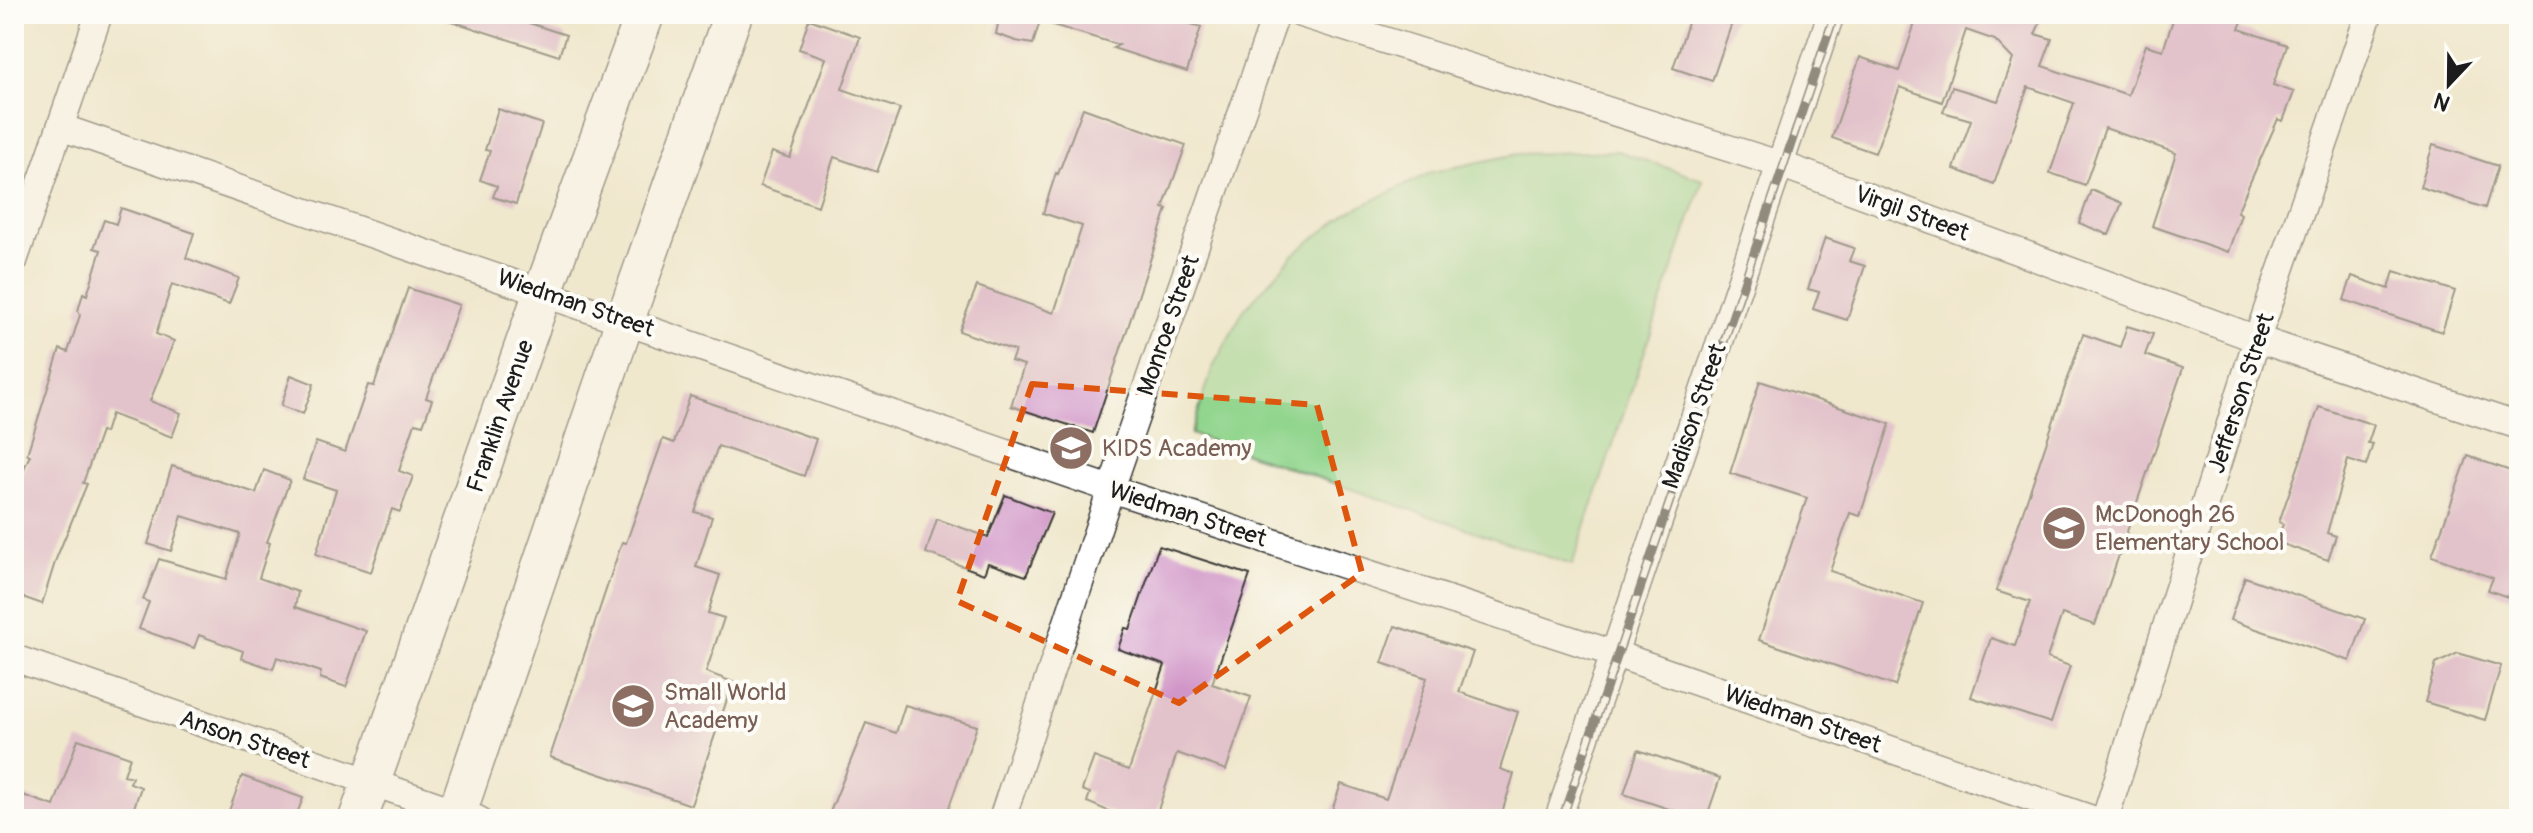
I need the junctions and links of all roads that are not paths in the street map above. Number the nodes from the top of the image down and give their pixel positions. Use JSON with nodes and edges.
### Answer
{"nodes":[{"id":1,"x":99,"y":14,"type":"edge"},
{"id":2,"x":645,"y":14,"type":"edge"},
{"id":3,"x":733,"y":14,"type":"edge"},
{"id":4,"x":1276,"y":14,"type":"edge"},
{"id":5,"x":1301,"y":14,"type":"edge"},
{"id":6,"x":1831,"y":14,"type":"edge"},
{"id":7,"x":2369,"y":14,"type":"edge"},
{"id":8,"x":60,"y":127,"type":"junction"},
{"id":9,"x":1779,"y":165,"type":"junction"},
{"id":10,"x":14,"y":261,"type":"edge"},
{"id":11,"x":543,"y":292,"type":"junction"},
{"id":12,"x":625,"y":320,"type":"junction"},
{"id":13,"x":2257,"y":339,"type":"junction"},
{"id":14,"x":2519,"y":426,"type":"edge"},
{"id":15,"x":1111,"y":489,"type":"junction"},
{"id":16,"x":1614,"y":653,"type":"junction"},
{"id":17,"x":14,"y":658,"type":"edge"},
{"id":18,"x":371,"y":783,"type":"junction"},
{"id":19,"x":463,"y":817,"type":"edge"},
{"id":20,"x":358,"y":819,"type":"edge"},
{"id":21,"x":1002,"y":819,"type":"edge"},
{"id":22,"x":1558,"y":819,"type":"edge"},
{"id":23,"x":2092,"y":819,"type":"edge"},
{"id":24,"x":2105,"y":819,"type":"edge"}],
"edges":[{"from":1,"to":8,"type":"street"},
{"from":2,"to":11,"type":"main road","name":"Franklin Avenue"},
{"from":3,"to":12,"type":"main road"},
{"from":4,"to":15,"type":"street","name":"Monroe Street"},
{"from":5,"to":9,"type":"street","name":"Virgil Street"},
{"from":6,"to":9,"type":"street","name":"Madison Street"},
{"from":7,"to":13,"type":"street","name":"Jefferson Street"},
{"from":8,"to":10,"type":"street"},
{"from":8,"to":11,"type":"street","name":"Wiedman Street"},
{"from":9,"to":13,"type":"street","name":"Virgil Street"},
{"from":9,"to":16,"type":"street","name":"Madison Street"},
{"from":11,"to":12,"type":"street","name":"Wiedman Street"},
{"from":11,"to":18,"type":"main road","name":"Franklin Avenue"},
{"from":12,"to":15,"type":"street","name":"Wiedman Street"},
{"from":12,"to":19,"type":"main road"},
{"from":13,"to":14,"type":"street","name":"Virgil Street"},
{"from":13,"to":24,"type":"street","name":"Jefferson Street"},
{"from":15,"to":16,"type":"street","name":"Wiedman Street"},
{"from":15,"to":21,"type":"street","name":"Monroe Street"},
{"from":16,"to":22,"type":"street","name":"Madison Street"},
{"from":16,"to":23,"type":"street","name":"Wiedman Street"},
{"from":17,"to":18,"type":"street","name":"Anson Street"},
{"from":18,"to":19,"type":"street","name":"Anson Street"},
{"from":18,"to":20,"type":"main road","name":"Franklin Avenue"}]}
